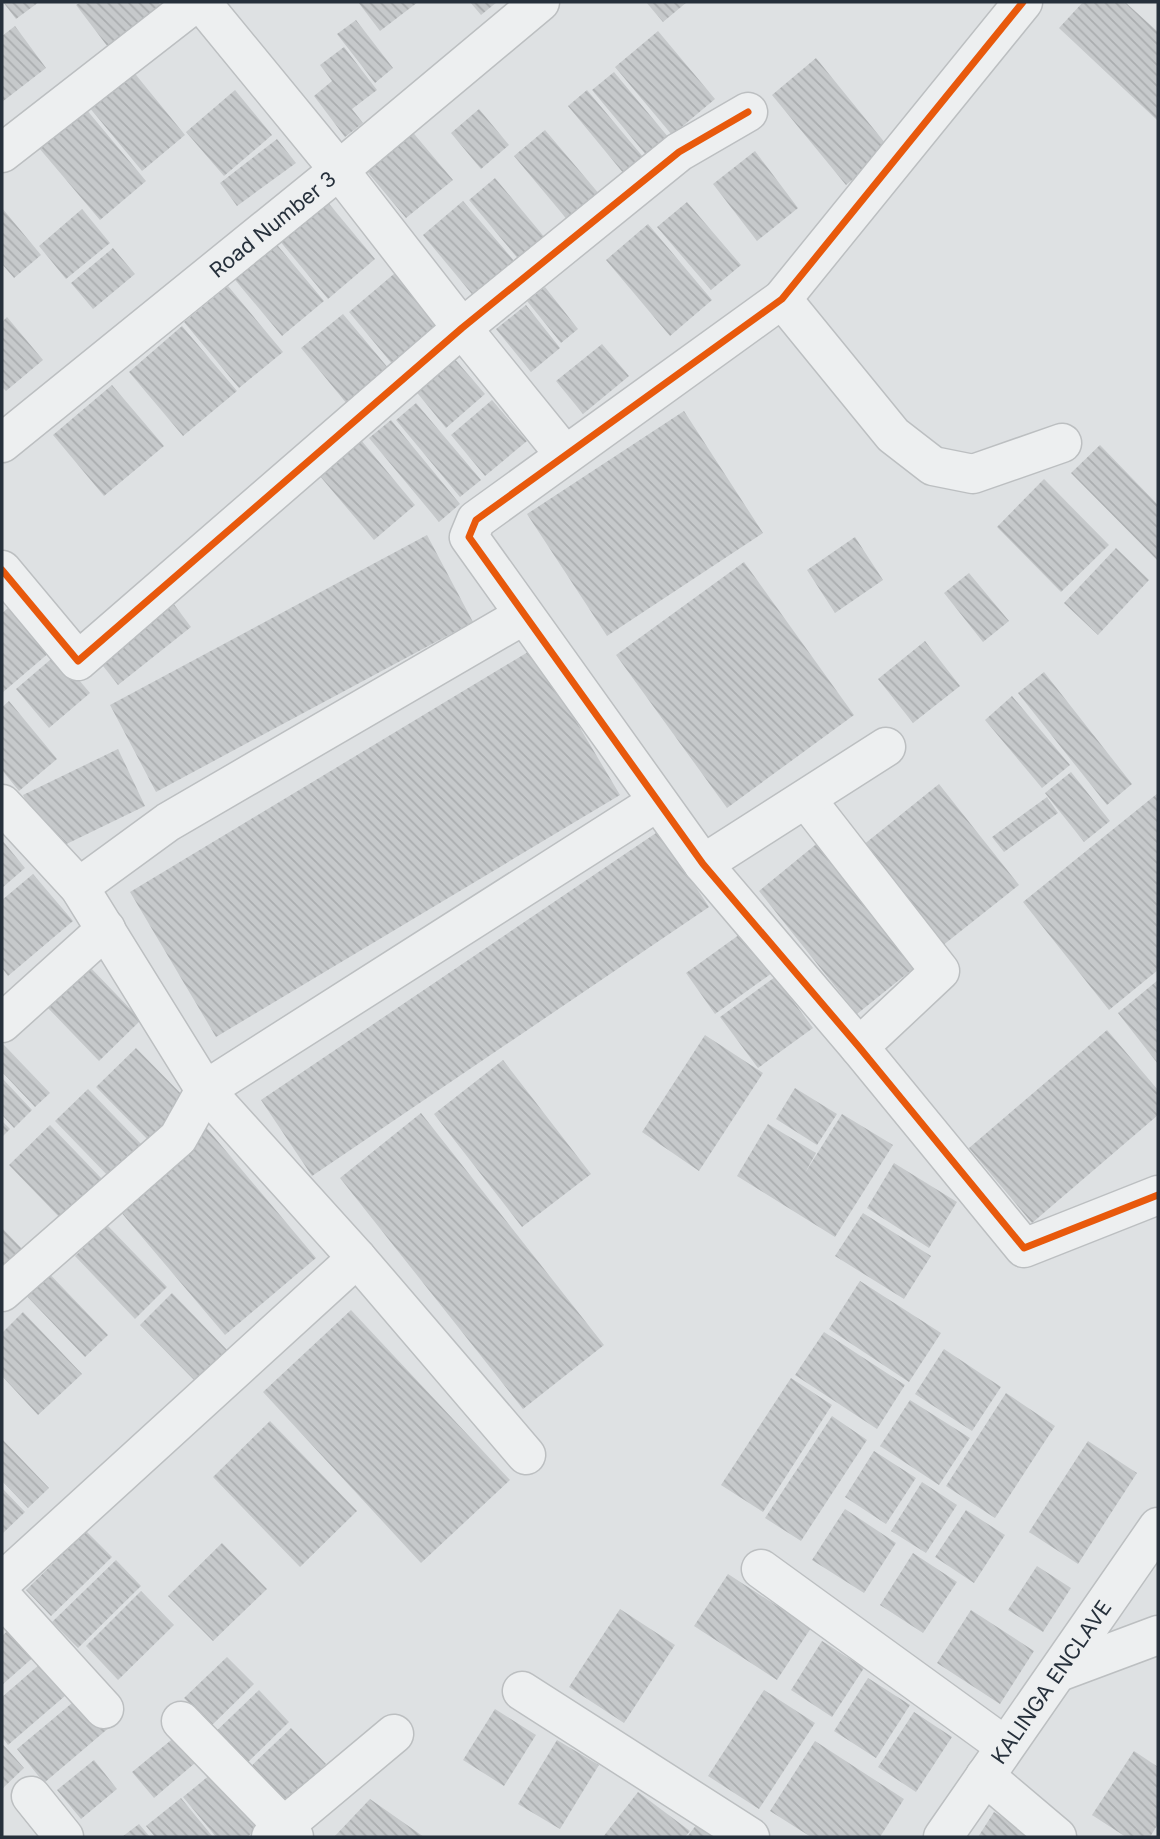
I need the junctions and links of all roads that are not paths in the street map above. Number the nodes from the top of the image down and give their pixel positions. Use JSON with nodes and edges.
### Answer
{"nodes":[{"id":1,"x":540,"y":2,"type":"edge"},
{"id":2,"x":1023,"y":2,"type":"edge"},
{"id":3,"x":207,"y":4,"type":"edge"},
{"id":4,"x":748,"y":111,"type":"dead end"},
{"id":5,"x":2,"y":153,"type":"edge"},
{"id":6,"x":339,"y":170,"type":"junction"},
{"id":7,"x":782,"y":299,"type":"junction"},
{"id":8,"x":462,"y":328,"type":"junction"},
{"id":9,"x":2,"y":443,"type":"edge"},
{"id":10,"x":1062,"y":443,"type":"dead end"},
{"id":11,"x":565,"y":455,"type":"junction"},
{"id":12,"x":2,"y":570,"type":"edge"},
{"id":13,"x":524,"y":615,"type":"junction"},
{"id":14,"x":886,"y":747,"type":"dead end"},
{"id":15,"x":806,"y":799,"type":"junction"},
{"id":16,"x":657,"y":802,"type":"junction"},
{"id":17,"x":2,"y":804,"type":"edge"},
{"id":18,"x":703,"y":864,"type":"junction"},
{"id":19,"x":79,"y":887,"type":"junction"},
{"id":20,"x":106,"y":929,"type":"junction"},
{"id":21,"x":2,"y":1023,"type":"edge"},
{"id":22,"x":859,"y":1047,"type":"junction"},
{"id":23,"x":205,"y":1090,"type":"junction"},
{"id":24,"x":1158,"y":1195,"type":"edge"},
{"id":25,"x":357,"y":1258,"type":"junction"},
{"id":26,"x":2,"y":1292,"type":"edge"},
{"id":27,"x":526,"y":1455,"type":"dead end"},
{"id":28,"x":1158,"y":1527,"type":"edge"},
{"id":29,"x":761,"y":1569,"type":"dead end"},
{"id":30,"x":2,"y":1582,"type":"edge"},
{"id":31,"x":2,"y":1597,"type":"edge"},
{"id":32,"x":1158,"y":1635,"type":"edge"},
{"id":33,"x":1059,"y":1672,"type":"junction"},
{"id":34,"x":522,"y":1691,"type":"dead end"},
{"id":35,"x":104,"y":1709,"type":"dead end"},
{"id":36,"x":181,"y":1721,"type":"dead end"},
{"id":37,"x":394,"y":1734,"type":"dead end"},
{"id":38,"x":995,"y":1761,"type":"junction"},
{"id":39,"x":30,"y":1796,"type":"dead end"},
{"id":40,"x":284,"y":1834,"type":"edge"},
{"id":41,"x":64,"y":1837,"type":"edge"},
{"id":42,"x":750,"y":1837,"type":"edge"},
{"id":43,"x":943,"y":1837,"type":"edge"},
{"id":44,"x":1057,"y":1837,"type":"edge"}],
"edges":[{"from":1,"to":6,"type":"street","name":"Road Number 3"},
{"from":2,"to":7,"type":"street"},
{"from":3,"to":5,"type":"street"},
{"from":3,"to":6,"type":"street"},
{"from":4,"to":8,"type":"street"},
{"from":6,"to":8,"type":"street"},
{"from":6,"to":9,"type":"street","name":"Road Number 3"},
{"from":7,"to":10,"type":"street"},
{"from":7,"to":11,"type":"street"},
{"from":8,"to":11,"type":"street"},
{"from":8,"to":12,"type":"street"},
{"from":11,"to":13,"type":"street"},
{"from":13,"to":16,"type":"street"},
{"from":13,"to":19,"type":"street"},
{"from":14,"to":15,"type":"street"},
{"from":15,"to":18,"type":"street"},
{"from":15,"to":22,"type":"street"},
{"from":16,"to":18,"type":"street"},
{"from":16,"to":23,"type":"street"},
{"from":17,"to":19,"type":"street"},
{"from":18,"to":22,"type":"street"},
{"from":19,"to":20,"type":"street"},
{"from":20,"to":21,"type":"street"},
{"from":20,"to":23,"type":"street"},
{"from":22,"to":24,"type":"street"},
{"from":23,"to":25,"type":"street"},
{"from":23,"to":26,"type":"street"},
{"from":25,"to":27,"type":"street"},
{"from":25,"to":30,"type":"street"},
{"from":28,"to":33,"type":"street","name":"KALINGA ENCLAVE"},
{"from":29,"to":38,"type":"street"},
{"from":31,"to":35,"type":"street"},
{"from":32,"to":33,"type":"street"},
{"from":33,"to":38,"type":"street","name":"KALINGA ENCLAVE"},
{"from":34,"to":42,"type":"street"},
{"from":36,"to":40,"type":"street"},
{"from":37,"to":40,"type":"street"},
{"from":38,"to":43,"type":"street","name":"KALINGA ENCLAVE"},
{"from":38,"to":44,"type":"street"},
{"from":39,"to":41,"type":"street"}]}
